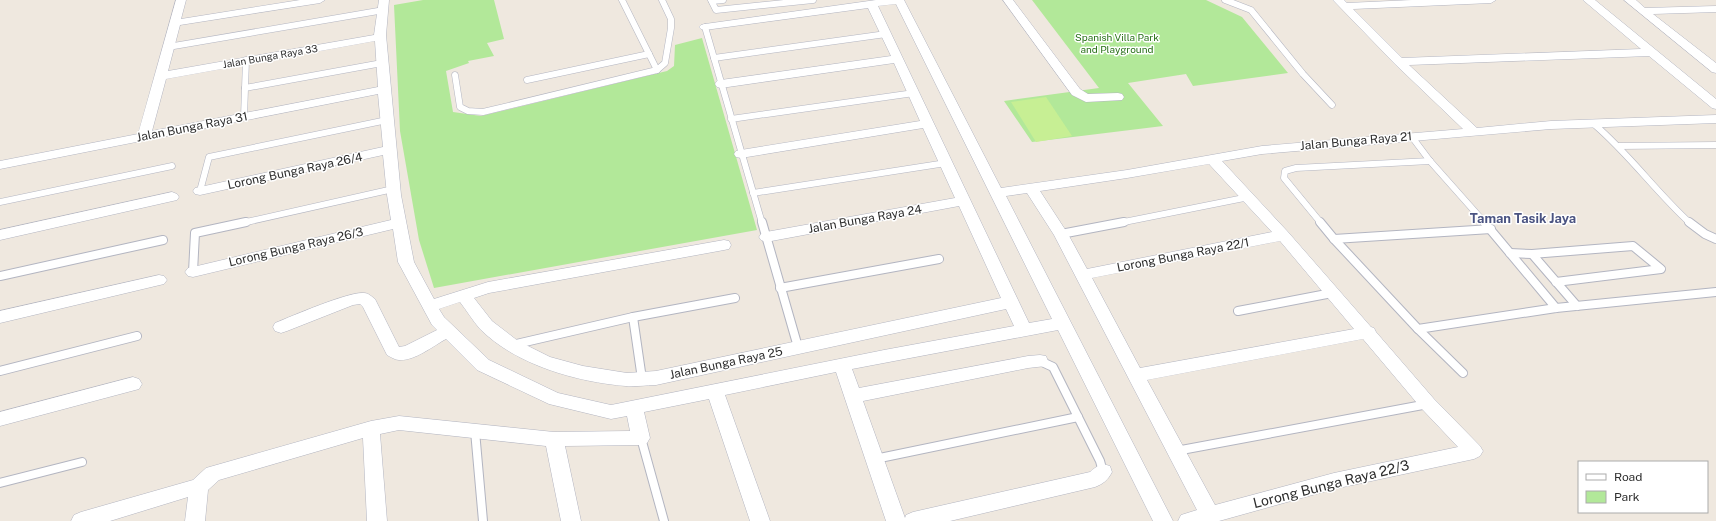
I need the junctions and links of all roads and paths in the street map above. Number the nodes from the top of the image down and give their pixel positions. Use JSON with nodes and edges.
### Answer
{"nodes":[{"id":1,"x":181,"y":0,"type":"edge"},
{"id":2,"x":320,"y":0,"type":"edge"},
{"id":3,"x":622,"y":0,"type":"edge"},
{"id":4,"x":662,"y":0,"type":"edge"},
{"id":5,"x":723,"y":0,"type":"edge"},
{"id":6,"x":813,"y":0,"type":"edge"},
{"id":7,"x":899,"y":0,"type":"edge"},
{"id":8,"x":1008,"y":0,"type":"edge"},
{"id":9,"x":1225,"y":0,"type":"edge"},
{"id":10,"x":1491,"y":0,"type":"edge"},
{"id":11,"x":1588,"y":0,"type":"edge"},
{"id":12,"x":1629,"y":0,"type":"edge"},
{"id":13,"x":712,"y":1,"type":"edge"},
{"id":14,"x":1341,"y":3,"type":"edge"},
{"id":15,"x":872,"y":4,"type":"junction"},
{"id":16,"x":384,"y":5,"type":"edge"},
{"id":17,"x":1716,"y":9,"type":"edge"},
{"id":18,"x":1643,"y":11,"type":"junction"},
{"id":19,"x":174,"y":23,"type":"junction"},
{"id":20,"x":705,"y":27,"type":"joint"},
{"id":21,"x":886,"y":34,"type":"junction"},
{"id":22,"x":380,"y":37,"type":"junction"},
{"id":23,"x":168,"y":47,"type":"junction"},
{"id":24,"x":1653,"y":52,"type":"junction"},
{"id":25,"x":649,"y":54,"type":"junction"},
{"id":26,"x":714,"y":58,"type":"junction"},
{"id":27,"x":897,"y":59,"type":"junction"},
{"id":28,"x":246,"y":60,"type":"junction"},
{"id":29,"x":1399,"y":62,"type":"junction"},
{"id":30,"x":382,"y":63,"type":"junction"},
{"id":31,"x":1716,"y":68,"type":"edge"},
{"id":32,"x":657,"y":70,"type":"junction"},
{"id":33,"x":455,"y":75,"type":"dead end"},
{"id":34,"x":160,"y":76,"type":"junction"},
{"id":35,"x":527,"y":80,"type":"dead end"},
{"id":36,"x":721,"y":84,"type":"junction"},
{"id":37,"x":245,"y":88,"type":"junction"},
{"id":38,"x":384,"y":89,"type":"junction"},
{"id":39,"x":914,"y":93,"type":"junction"},
{"id":40,"x":1118,"y":97,"type":"dead end"},
{"id":41,"x":1332,"y":105,"type":"dead end"},
{"id":42,"x":1716,"y":105,"type":"edge"},
{"id":43,"x":244,"y":117,"type":"junction"},
{"id":44,"x":731,"y":119,"type":"junction"},
{"id":45,"x":1716,"y":119,"type":"edge"},
{"id":46,"x":387,"y":120,"type":"junction"},
{"id":47,"x":928,"y":124,"type":"junction"},
{"id":48,"x":1594,"y":125,"type":"junction"},
{"id":49,"x":1473,"y":131,"type":"junction"},
{"id":50,"x":144,"y":137,"type":"junction"},
{"id":51,"x":1412,"y":137,"type":"junction"},
{"id":52,"x":1619,"y":146,"type":"junction"},
{"id":53,"x":1716,"y":146,"type":"edge"},
{"id":54,"x":389,"y":150,"type":"junction"},
{"id":55,"x":741,"y":154,"type":"junction"},
{"id":56,"x":1211,"y":158,"type":"junction"},
{"id":57,"x":1430,"y":161,"type":"junction"},
{"id":58,"x":946,"y":163,"type":"junction"},
{"id":59,"x":0,"y":165,"type":"edge"},
{"id":60,"x":172,"y":166,"type":"dead end"},
{"id":61,"x":1031,"y":188,"type":"junction"},
{"id":62,"x":393,"y":189,"type":"junction"},
{"id":63,"x":200,"y":191,"type":"joint"},
{"id":64,"x":753,"y":193,"type":"junction"},
{"id":65,"x":998,"y":193,"type":"junction"},
{"id":66,"x":172,"y":197,"type":"dead end"},
{"id":67,"x":1249,"y":197,"type":"junction"},
{"id":68,"x":964,"y":201,"type":"junction"},
{"id":69,"x":0,"y":202,"type":"edge"},
{"id":70,"x":399,"y":223,"type":"junction"},
{"id":71,"x":1491,"y":229,"type":"junction"},
{"id":72,"x":1061,"y":234,"type":"junction"},
{"id":73,"x":0,"y":235,"type":"edge"},
{"id":74,"x":1283,"y":235,"type":"junction"},
{"id":75,"x":766,"y":237,"type":"junction"},
{"id":76,"x":1334,"y":238,"type":"junction"},
{"id":77,"x":1716,"y":239,"type":"edge"},
{"id":78,"x":162,"y":240,"type":"dead end"},
{"id":79,"x":724,"y":245,"type":"dead end"},
{"id":80,"x":1510,"y":253,"type":"junction"},
{"id":81,"x":1532,"y":254,"type":"junction"},
{"id":82,"x":939,"y":259,"type":"dead end"},
{"id":83,"x":193,"y":272,"type":"joint"},
{"id":84,"x":1083,"y":275,"type":"junction"},
{"id":85,"x":0,"y":276,"type":"edge"},
{"id":86,"x":159,"y":280,"type":"dead end"},
{"id":87,"x":1556,"y":282,"type":"junction"},
{"id":88,"x":780,"y":288,"type":"junction"},
{"id":89,"x":1332,"y":292,"type":"junction"},
{"id":90,"x":1716,"y":292,"type":"edge"},
{"id":91,"x":463,"y":295,"type":"junction"},
{"id":92,"x":735,"y":298,"type":"dead end"},
{"id":93,"x":1011,"y":302,"type":"junction"},
{"id":94,"x":430,"y":306,"type":"junction"},
{"id":95,"x":1577,"y":306,"type":"junction"},
{"id":96,"x":1556,"y":308,"type":"junction"},
{"id":97,"x":1238,"y":311,"type":"dead end"},
{"id":98,"x":633,"y":316,"type":"junction"},
{"id":99,"x":0,"y":317,"type":"edge"},
{"id":100,"x":1062,"y":323,"type":"junction"},
{"id":101,"x":281,"y":327,"type":"dead end"},
{"id":102,"x":1418,"y":329,"type":"junction"},
{"id":103,"x":1024,"y":330,"type":"junction"},
{"id":104,"x":448,"y":331,"type":"junction"},
{"id":105,"x":1368,"y":332,"type":"junction"},
{"id":106,"x":137,"y":336,"type":"dead end"},
{"id":107,"x":512,"y":345,"type":"junction"},
{"id":108,"x":798,"y":347,"type":"junction"},
{"id":109,"x":1040,"y":361,"type":"joint"},
{"id":110,"x":842,"y":365,"type":"junction"},
{"id":111,"x":0,"y":371,"type":"edge"},
{"id":112,"x":1463,"y":373,"type":"dead end"},
{"id":113,"x":1136,"y":376,"type":"junction"},
{"id":114,"x":642,"y":379,"type":"junction"},
{"id":115,"x":133,"y":384,"type":"dead end"},
{"id":116,"x":715,"y":391,"type":"junction"},
{"id":117,"x":854,"y":396,"type":"junction"},
{"id":118,"x":1428,"y":404,"type":"junction"},
{"id":119,"x":634,"y":407,"type":"junction"},
{"id":120,"x":1078,"y":417,"type":"junction"},
{"id":121,"x":0,"y":419,"type":"edge"},
{"id":122,"x":371,"y":428,"type":"junction"},
{"id":123,"x":475,"y":431,"type":"junction"},
{"id":124,"x":641,"y":438,"type":"junction"},
{"id":125,"x":554,"y":439,"type":"junction"},
{"id":126,"x":1176,"y":451,"type":"junction"},
{"id":127,"x":875,"y":459,"type":"junction"},
{"id":128,"x":82,"y":462,"type":"dead end"},
{"id":129,"x":1104,"y":472,"type":"joint"},
{"id":130,"x":0,"y":483,"type":"edge"},
{"id":131,"x":199,"y":486,"type":"junction"},
{"id":132,"x":1210,"y":515,"type":"junction"},
{"id":133,"x":81,"y":521,"type":"edge"},
{"id":134,"x":195,"y":521,"type":"edge"},
{"id":135,"x":377,"y":521,"type":"edge"},
{"id":136,"x":483,"y":521,"type":"edge"},
{"id":137,"x":571,"y":521,"type":"edge"},
{"id":138,"x":664,"y":521,"type":"edge"},
{"id":139,"x":760,"y":521,"type":"edge"},
{"id":140,"x":896,"y":521,"type":"edge"},
{"id":141,"x":914,"y":521,"type":"edge"},
{"id":142,"x":1163,"y":521,"type":"edge"},
{"id":143,"x":1188,"y":521,"type":"edge"}],
"edges":[{"from":1,"to":19,"type":"street"},
{"from":2,"to":19,"type":"street"},
{"from":3,"to":25,"type":"lane"},
{"from":4,"to":32,"type":"lane"},
{"from":5,"to":13,"type":"lane"},
{"from":6,"to":13,"type":"lane"},
{"from":7,"to":15,"type":"street"},
{"from":7,"to":65,"type":"street"},
{"from":8,"to":40,"type":"street"},
{"from":9,"to":41,"type":"lane"},
{"from":10,"to":14,"type":"street"},
{"from":11,"to":24,"type":"street"},
{"from":12,"to":18,"type":"street"},
{"from":14,"to":29,"type":"street"},
{"from":15,"to":20,"type":"street"},
{"from":15,"to":21,"type":"street"},
{"from":16,"to":22,"type":"street"},
{"from":16,"to":23,"type":"lane"},
{"from":17,"to":18,"type":"street"},
{"from":18,"to":31,"type":"street"},
{"from":19,"to":23,"type":"street"},
{"from":20,"to":26,"type":"lane"},
{"from":21,"to":26,"type":"lane"},
{"from":21,"to":27,"type":"street"},
{"from":22,"to":28,"type":"street","name":"Jalan Bunga Raya 33"},
{"from":22,"to":30,"type":"street"},
{"from":23,"to":34,"type":"street"},
{"from":24,"to":29,"type":"street"},
{"from":24,"to":42,"type":"street"},
{"from":25,"to":32,"type":"lane"},
{"from":25,"to":35,"type":"lane"},
{"from":26,"to":36,"type":"lane"},
{"from":27,"to":36,"type":"street"},
{"from":27,"to":39,"type":"street"},
{"from":28,"to":34,"type":"street","name":"Jalan Bunga Raya 33"},
{"from":28,"to":37,"type":"lane"},
{"from":29,"to":49,"type":"street"},
{"from":30,"to":37,"type":"lane"},
{"from":30,"to":38,"type":"street"},
{"from":32,"to":33,"type":"lane"},
{"from":34,"to":50,"type":"street"},
{"from":36,"to":44,"type":"lane"},
{"from":37,"to":43,"type":"lane"},
{"from":38,"to":43,"type":"street","name":"Jalan Bunga Raya 31"},
{"from":38,"to":46,"type":"street"},
{"from":39,"to":44,"type":"lane"},
{"from":39,"to":47,"type":"street"},
{"from":43,"to":50,"type":"street","name":"Jalan Bunga Raya 31"},
{"from":44,"to":55,"type":"lane"},
{"from":45,"to":48,"type":"street","name":"Jalan Bunga Raya 21"},
{"from":46,"to":54,"type":"street"},
{"from":46,"to":63,"type":"lane"},
{"from":47,"to":55,"type":"street"},
{"from":47,"to":58,"type":"street"},
{"from":48,"to":49,"type":"street","name":"Jalan Bunga Raya 21"},
{"from":48,"to":52,"type":"lane"},
{"from":49,"to":51,"type":"street","name":"Jalan Bunga Raya 21"},
{"from":50,"to":59,"type":"street","name":"Jalan Bunga Raya 31"},
{"from":51,"to":56,"type":"street","name":"Jalan Bunga Raya 21"},
{"from":51,"to":57,"type":"lane"},
{"from":52,"to":53,"type":"lane"},
{"from":52,"to":77,"type":"lane"},
{"from":54,"to":62,"type":"street"},
{"from":54,"to":63,"type":"street","name":"Lorong Bunga Raya 26/4"},
{"from":55,"to":64,"type":"lane"},
{"from":56,"to":61,"type":"street","name":"Jalan Bunga Raya 21"},
{"from":56,"to":67,"type":"street"},
{"from":57,"to":71,"type":"lane"},
{"from":57,"to":76,"type":"lane"},
{"from":58,"to":64,"type":"lane"},
{"from":58,"to":68,"type":"street"},
{"from":60,"to":69,"type":"lane"},
{"from":61,"to":65,"type":"street","name":"Jalan Bunga Raya 21"},
{"from":61,"to":72,"type":"street"},
{"from":62,"to":70,"type":"street"},
{"from":62,"to":83,"type":"lane"},
{"from":64,"to":75,"type":"lane"},
{"from":65,"to":100,"type":"street"},
{"from":66,"to":73,"type":"street"},
{"from":67,"to":72,"type":"lane"},
{"from":67,"to":74,"type":"street"},
{"from":68,"to":75,"type":"street","name":"Jalan Bunga Raya 24"},
{"from":68,"to":93,"type":"street"},
{"from":70,"to":83,"type":"street","name":"Lorong Bunga Raya 26/3"},
{"from":70,"to":94,"type":"street"},
{"from":71,"to":76,"type":"lane"},
{"from":71,"to":80,"type":"lane"},
{"from":72,"to":84,"type":"street"},
{"from":74,"to":84,"type":"street","name":"Lorong Bunga Raya 22/1"},
{"from":74,"to":89,"type":"street"},
{"from":75,"to":88,"type":"lane"},
{"from":76,"to":102,"type":"lane"},
{"from":78,"to":85,"type":"lane"},
{"from":79,"to":91,"type":"street"},
{"from":80,"to":81,"type":"lane"},
{"from":80,"to":96,"type":"lane"},
{"from":81,"to":87,"type":"lane"},
{"from":81,"to":87,"type":"lane"},
{"from":82,"to":88,"type":"lane"},
{"from":84,"to":113,"type":"street"},
{"from":86,"to":99,"type":"street"},
{"from":87,"to":95,"type":"lane"},
{"from":88,"to":108,"type":"lane"},
{"from":89,"to":97,"type":"lane"},
{"from":89,"to":105,"type":"street"},
{"from":90,"to":95,"type":"lane"},
{"from":91,"to":94,"type":"street"},
{"from":91,"to":107,"type":"street","name":"Jalan Bunga Raya 25"},
{"from":92,"to":98,"type":"lane"},
{"from":93,"to":103,"type":"street"},
{"from":93,"to":108,"type":"street","name":"Jalan Bunga Raya 25"},
{"from":94,"to":104,"type":"street"},
{"from":95,"to":96,"type":"lane"},
{"from":96,"to":102,"type":"lane"},
{"from":98,"to":107,"type":"lane"},
{"from":98,"to":114,"type":"lane"},
{"from":100,"to":103,"type":"street"},
{"from":100,"to":142,"type":"street"},
{"from":101,"to":104,"type":"street"},
{"from":102,"to":112,"type":"lane"},
{"from":103,"to":110,"type":"street"},
{"from":104,"to":119,"type":"street"},
{"from":105,"to":113,"type":"street"},
{"from":105,"to":118,"type":"street"},
{"from":106,"to":111,"type":"lane"},
{"from":107,"to":114,"type":"street","name":"Jalan Bunga Raya 25"},
{"from":108,"to":114,"type":"street","name":"Jalan Bunga Raya 25"},
{"from":109,"to":117,"type":"street"},
{"from":109,"to":120,"type":"lane"},
{"from":110,"to":116,"type":"street"},
{"from":110,"to":117,"type":"street"},
{"from":113,"to":126,"type":"street"},
{"from":115,"to":121,"type":"street"},
{"from":116,"to":119,"type":"street"},
{"from":116,"to":139,"type":"street"},
{"from":117,"to":127,"type":"street"},
{"from":118,"to":126,"type":"lane"},
{"from":118,"to":132,"type":"street","name":"Lorong Bunga Raya 22/3"},
{"from":119,"to":124,"type":"street"},
{"from":120,"to":127,"type":"lane"},
{"from":120,"to":129,"type":"lane"},
{"from":122,"to":123,"type":"street"},
{"from":122,"to":131,"type":"street"},
{"from":122,"to":135,"type":"street"},
{"from":123,"to":125,"type":"street"},
{"from":123,"to":136,"type":"lane"},
{"from":124,"to":125,"type":"street"},
{"from":124,"to":138,"type":"lane"},
{"from":125,"to":137,"type":"street"},
{"from":126,"to":132,"type":"street"},
{"from":127,"to":140,"type":"street"},
{"from":128,"to":130,"type":"lane"},
{"from":129,"to":141,"type":"street"},
{"from":131,"to":133,"type":"street"},
{"from":131,"to":134,"type":"street"},
{"from":132,"to":143,"type":"street","name":"Lorong Bunga Raya 22/3"}]}
